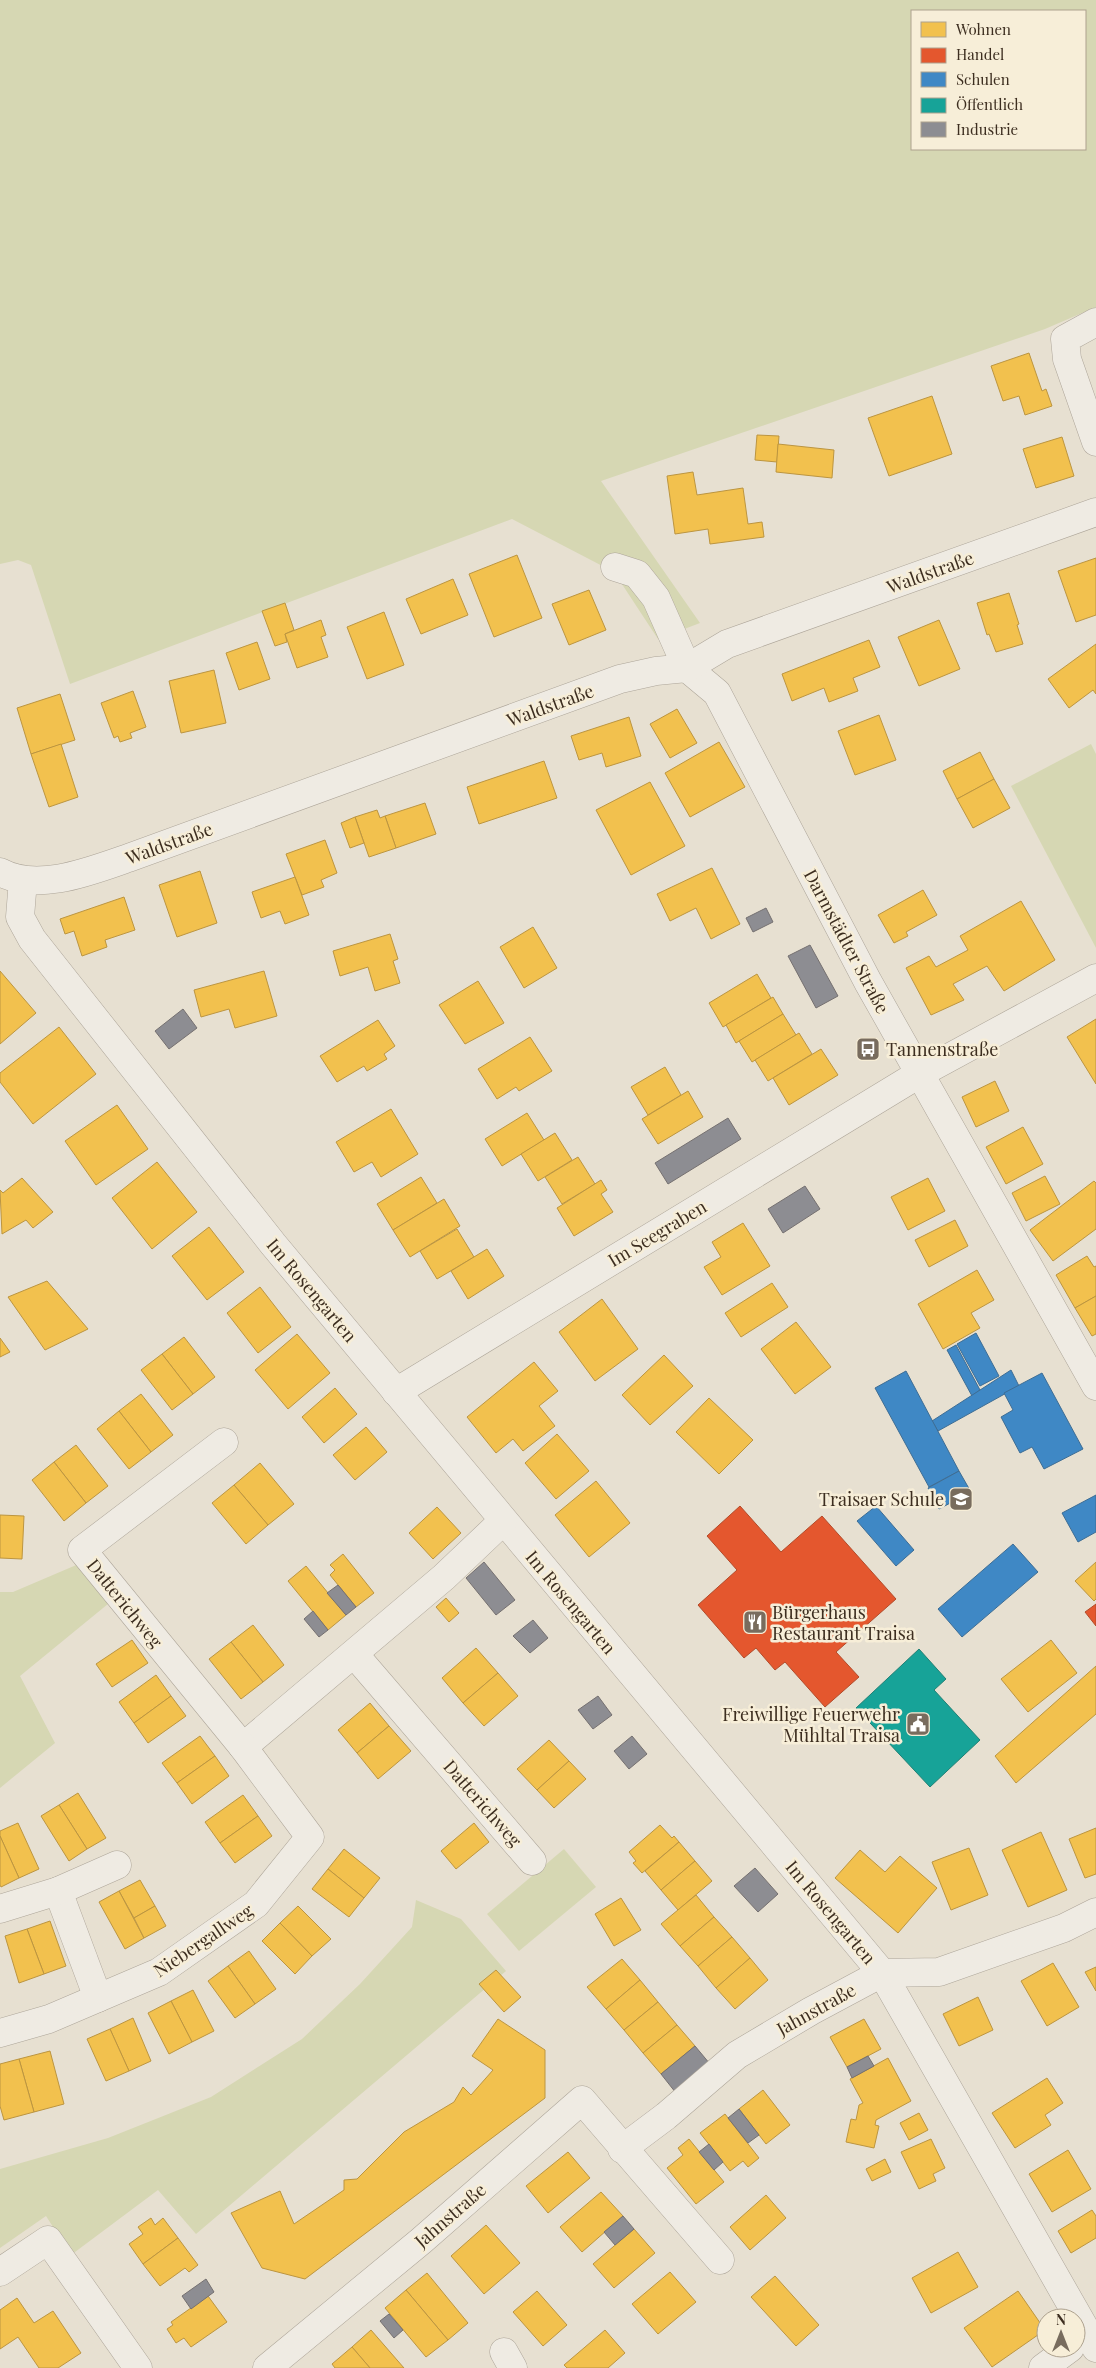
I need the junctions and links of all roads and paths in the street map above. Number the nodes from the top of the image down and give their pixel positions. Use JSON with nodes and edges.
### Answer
{"nodes":[{"id":1,"x":1096,"y":322,"type":"edge"},
{"id":2,"x":1096,"y":442,"type":"edge"},
{"id":3,"x":1096,"y":512,"type":"edge"},
{"id":4,"x":614,"y":567,"type":"dead end"},
{"id":5,"x":688,"y":668,"type":"junction"},
{"id":6,"x":12,"y":876,"type":"edge"},
{"id":7,"x":1096,"y":978,"type":"edge"},
{"id":8,"x":919,"y":1074,"type":"junction"},
{"id":9,"x":1096,"y":1386,"type":"edge"},
{"id":10,"x":396,"y":1392,"type":"junction"},
{"id":11,"x":224,"y":1442,"type":"dead end"},
{"id":12,"x":503,"y":1521,"type":"junction"},
{"id":13,"x":355,"y":1655,"type":"junction"},
{"id":14,"x":243,"y":1747,"type":"junction"},
{"id":15,"x":310,"y":1837,"type":"joint"},
{"id":16,"x":532,"y":1861,"type":"dead end"},
{"id":17,"x":116,"y":1865,"type":"dead end"},
{"id":18,"x":58,"y":1891,"type":"junction"},
{"id":19,"x":0,"y":1909,"type":"edge"},
{"id":20,"x":1096,"y":1912,"type":"edge"},
{"id":21,"x":882,"y":1973,"type":"junction"},
{"id":22,"x":98,"y":1998,"type":"junction"},
{"id":23,"x":0,"y":2033,"type":"edge"},
{"id":24,"x":622,"y":2149,"type":"junction"},
{"id":25,"x":720,"y":2260,"type":"dead end"},
{"id":26,"x":0,"y":2272,"type":"edge"},
{"id":27,"x":1063,"y":2308,"type":"edge"},
{"id":28,"x":1060,"y":2358,"type":"edge"},
{"id":29,"x":138,"y":2368,"type":"edge"},
{"id":30,"x":267,"y":2368,"type":"edge"},
{"id":31,"x":1043,"y":2368,"type":"edge"}],
"edges":[{"from":1,"to":2,"type":"street"},
{"from":3,"to":5,"type":"street","name":"Waldstraße"},
{"from":4,"to":5,"type":"street","name":"Darmstädter Straße"},
{"from":5,"to":6,"type":"street","name":"Waldstraße"},
{"from":5,"to":8,"type":"street","name":"Darmstädter Straße"},
{"from":6,"to":10,"type":"street","name":"Im Rosengarten"},
{"from":7,"to":8,"type":"street"},
{"from":8,"to":9,"type":"street","name":"Darmstädter Straße"},
{"from":8,"to":10,"type":"street","name":"Im Seegraben"},
{"from":10,"to":12,"type":"street","name":"Im Rosengarten"},
{"from":11,"to":14,"type":"street","name":"Datterichweg"},
{"from":12,"to":13,"type":"street"},
{"from":12,"to":21,"type":"street","name":"Im Rosengarten"},
{"from":13,"to":14,"type":"street"},
{"from":13,"to":16,"type":"street","name":"Datterichweg"},
{"from":14,"to":15,"type":"street","name":"Datterichweg"},
{"from":15,"to":22,"type":"street","name":"Niebergallweg"},
{"from":17,"to":18,"type":"street"},
{"from":18,"to":19,"type":"street"},
{"from":18,"to":22,"type":"street"},
{"from":20,"to":21,"type":"street","name":"Jahnstraße"},
{"from":21,"to":24,"type":"street","name":"Jahnstraße"},
{"from":21,"to":27,"type":"street","name":"Im Rosengarten"},
{"from":22,"to":23,"type":"street","name":"Niebergallweg"},
{"from":24,"to":25,"type":"street","name":"Jahnstraße"},
{"from":24,"to":30,"type":"street","name":"Jahnstraße"},
{"from":26,"to":29,"type":"street"},
{"from":28,"to":31,"type":"street"}]}
